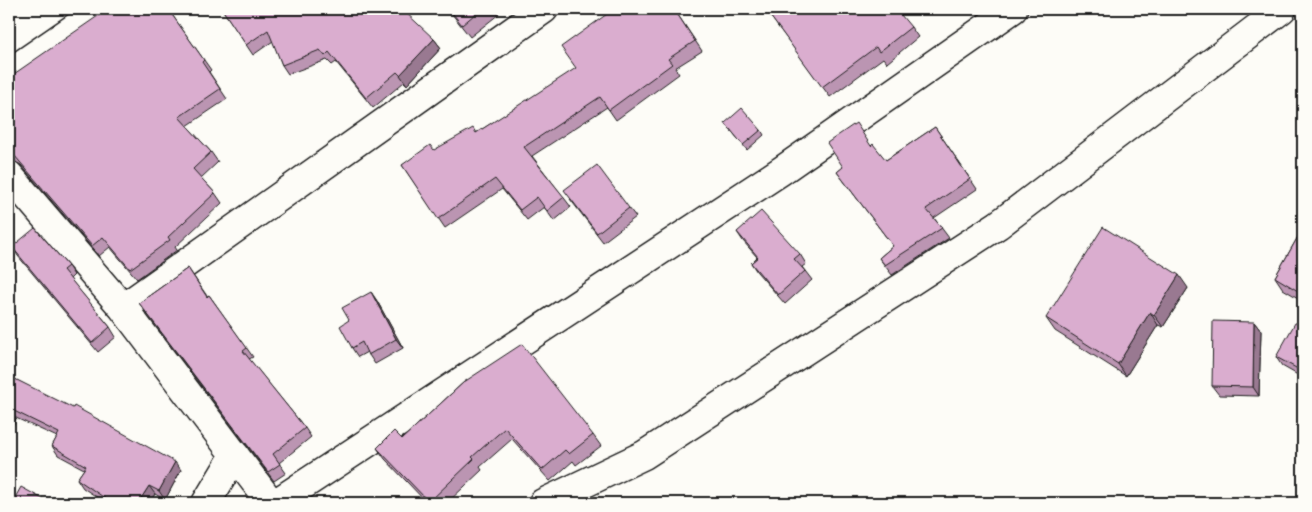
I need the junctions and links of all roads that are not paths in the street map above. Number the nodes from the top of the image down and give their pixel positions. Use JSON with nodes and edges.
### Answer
{"nodes":[{"id":1,"x":102,"y":9,"type":"edge"},
{"id":2,"x":544,"y":9,"type":"edge"},
{"id":3,"x":1013,"y":9,"type":"edge"},
{"id":4,"x":1282,"y":9,"type":"edge"},
{"id":5,"x":9,"y":73,"type":"edge"},
{"id":6,"x":9,"y":175,"type":"edge"},
{"id":7,"x":123,"y":308,"type":"junction"},
{"id":8,"x":235,"y":455,"type":"junction"},
{"id":9,"x":206,"y":503,"type":"edge"},
{"id":10,"x":272,"y":503,"type":"edge"},
{"id":11,"x":276,"y":503,"type":"edge"},
{"id":12,"x":543,"y":503,"type":"edge"}],
"edges":[{"from":1,"to":5,"type":"street"},
{"from":2,"to":7,"type":"street"},
{"from":3,"to":11,"type":"street"},
{"from":4,"to":12,"type":"street"},
{"from":6,"to":7,"type":"street"},
{"from":7,"to":8,"type":"street"},
{"from":8,"to":9,"type":"street"},
{"from":8,"to":10,"type":"street"}]}
